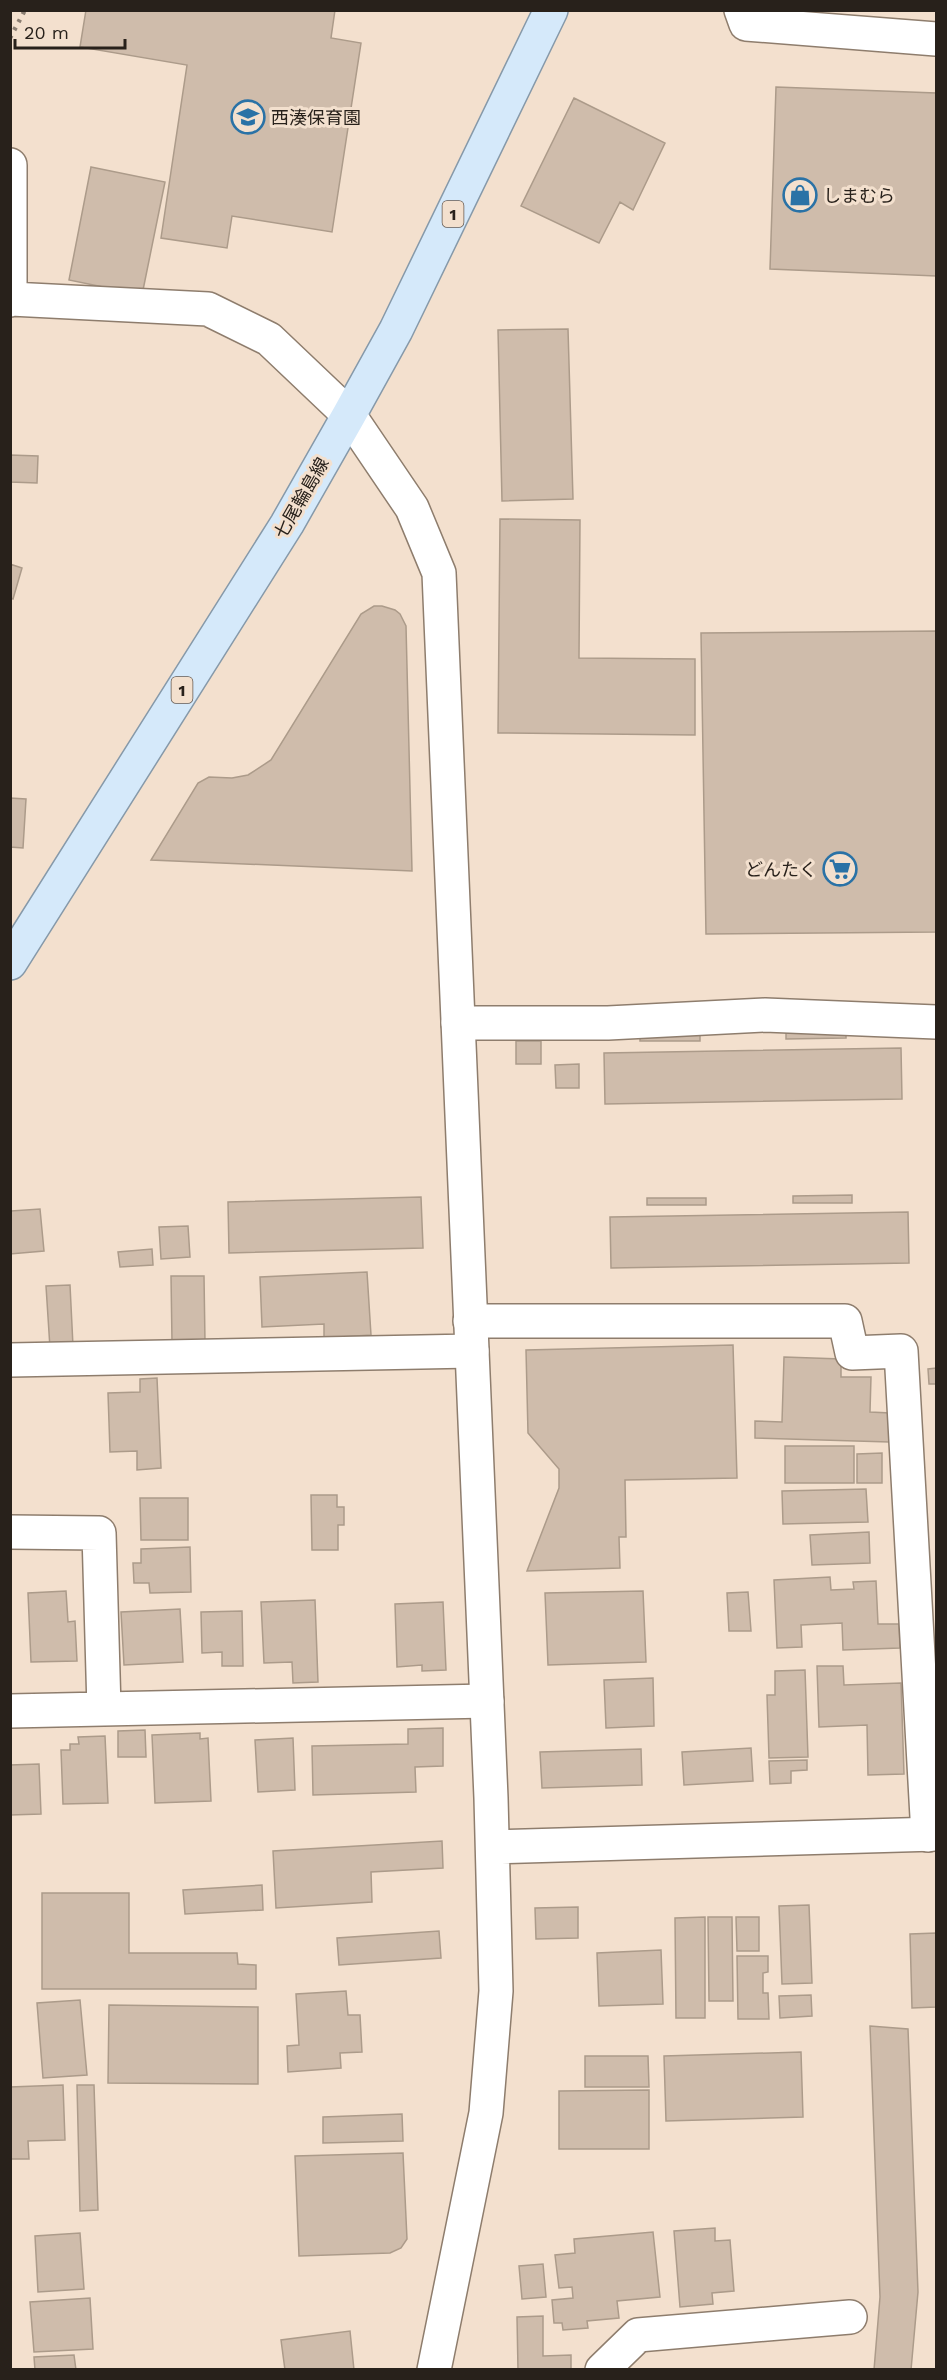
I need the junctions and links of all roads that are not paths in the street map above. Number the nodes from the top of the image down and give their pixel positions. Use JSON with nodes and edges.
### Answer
{"nodes":[{"id":1,"x":551,"y":10,"type":"edge"},
{"id":2,"x":741,"y":10,"type":"edge"},
{"id":3,"x":936,"y":39,"type":"edge"},
{"id":4,"x":10,"y":165,"type":"edge"},
{"id":5,"x":11,"y":299,"type":"edge"},
{"id":6,"x":349,"y":415,"type":"junction"},
{"id":7,"x":10,"y":963,"type":"edge"},
{"id":8,"x":936,"y":1022,"type":"edge"},
{"id":9,"x":458,"y":1023,"type":"junction"},
{"id":10,"x":471,"y":1336,"type":"junction"},
{"id":11,"x":10,"y":1360,"type":"edge"},
{"id":12,"x":10,"y":1532,"type":"edge"},
{"id":13,"x":487,"y":1701,"type":"junction"},
{"id":14,"x":104,"y":1709,"type":"junction"},
{"id":15,"x":10,"y":1711,"type":"edge"},
{"id":16,"x":932,"y":1834,"type":"edge"},
{"id":17,"x":493,"y":1847,"type":"junction"},
{"id":18,"x":850,"y":2317,"type":"dead end"},
{"id":19,"x":434,"y":2370,"type":"edge"},
{"id":20,"x":602,"y":2370,"type":"edge"}],
"edges":[{"from":1,"to":6,"type":"main road","name":"七尾輪島線","number":"1"},
{"from":2,"to":3,"type":"street"},
{"from":4,"to":5,"type":"street"},
{"from":5,"to":6,"type":"street"},
{"from":6,"to":7,"type":"main road","name":"七尾輪島線","number":"1"},
{"from":6,"to":9,"type":"street"},
{"from":8,"to":9,"type":"street"},
{"from":9,"to":10,"type":"street"},
{"from":10,"to":11,"type":"street"},
{"from":10,"to":13,"type":"street"},
{"from":10,"to":16,"type":"street"},
{"from":12,"to":14,"type":"street"},
{"from":13,"to":14,"type":"street"},
{"from":13,"to":17,"type":"street"},
{"from":14,"to":15,"type":"street"},
{"from":16,"to":17,"type":"street"},
{"from":17,"to":19,"type":"street"},
{"from":18,"to":20,"type":"street"}]}
